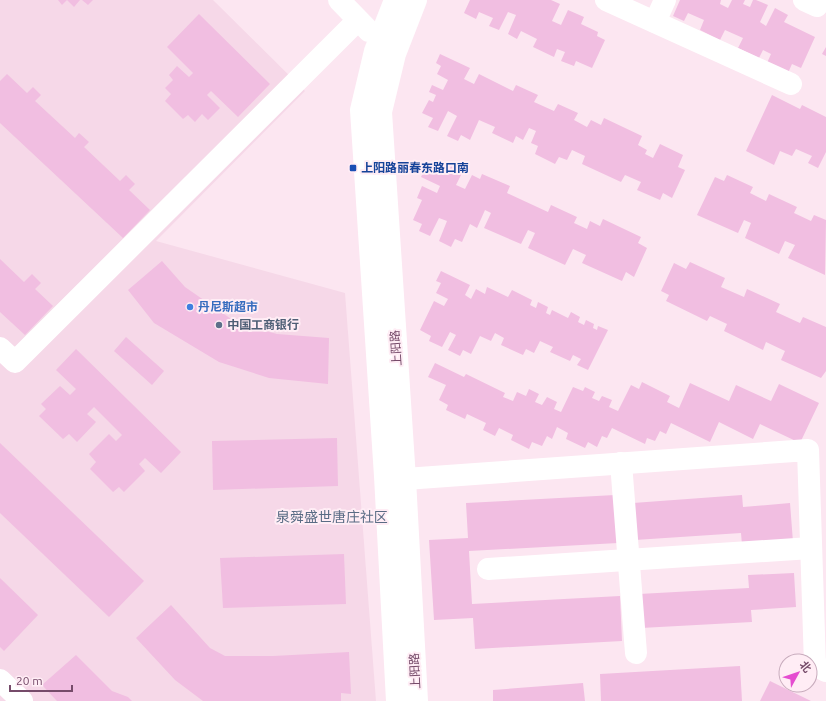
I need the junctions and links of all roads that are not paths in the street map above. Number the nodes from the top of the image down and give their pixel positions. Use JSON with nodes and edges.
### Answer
{"nodes":[{"id":1,"x":339,"y":0,"type":"edge"},
{"id":2,"x":395,"y":0,"type":"edge"},
{"id":3,"x":416,"y":0,"type":"edge"},
{"id":4,"x":606,"y":0,"type":"edge"},
{"id":5,"x":665,"y":0,"type":"edge"},
{"id":6,"x":804,"y":0,"type":"edge"},
{"id":7,"x":820,"y":0,"type":"edge"},
{"id":8,"x":358,"y":20,"type":"junction"},
{"id":9,"x":655,"y":22,"type":"junction"},
{"id":10,"x":387,"y":47,"type":"junction"},
{"id":11,"x":791,"y":84,"type":"dead end"},
{"id":12,"x":0,"y":348,"type":"edge"},
{"id":13,"x":621,"y":464,"type":"junction"},
{"id":14,"x":405,"y":479,"type":"junction"},
{"id":15,"x":811,"y":548,"type":"junction"},
{"id":16,"x":629,"y":560,"type":"junction"},
{"id":17,"x":488,"y":569,"type":"dead end"},
{"id":18,"x":636,"y":653,"type":"dead end"},
{"id":19,"x":826,"y":670,"type":"edge"},
{"id":20,"x":0,"y":680,"type":"edge"},
{"id":21,"x":22,"y":701,"type":"edge"},
{"id":22,"x":397,"y":701,"type":"edge"},
{"id":23,"x":417,"y":701,"type":"edge"}],
"edges":[{"from":1,"to":8,"type":"street"},
{"from":2,"to":10,"type":"street","name":"上阳路"},
{"from":3,"to":10,"type":"street","name":"上阳路"},
{"from":4,"to":9,"type":"street"},
{"from":5,"to":9,"type":"street"},
{"from":6,"to":7,"type":"street"},
{"from":8,"to":10,"type":"street"},
{"from":8,"to":12,"type":"street"},
{"from":9,"to":11,"type":"street"},
{"from":10,"to":14,"type":"street","name":"上阳路"},
{"from":10,"to":22,"type":"street","name":"上阳路"},
{"from":13,"to":14,"type":"street"},
{"from":13,"to":15,"type":"street"},
{"from":13,"to":16,"type":"street"},
{"from":14,"to":23,"type":"street","name":"上阳路"},
{"from":15,"to":16,"type":"street"},
{"from":15,"to":19,"type":"street"},
{"from":16,"to":17,"type":"street"},
{"from":16,"to":18,"type":"street"},
{"from":20,"to":21,"type":"street"}]}
